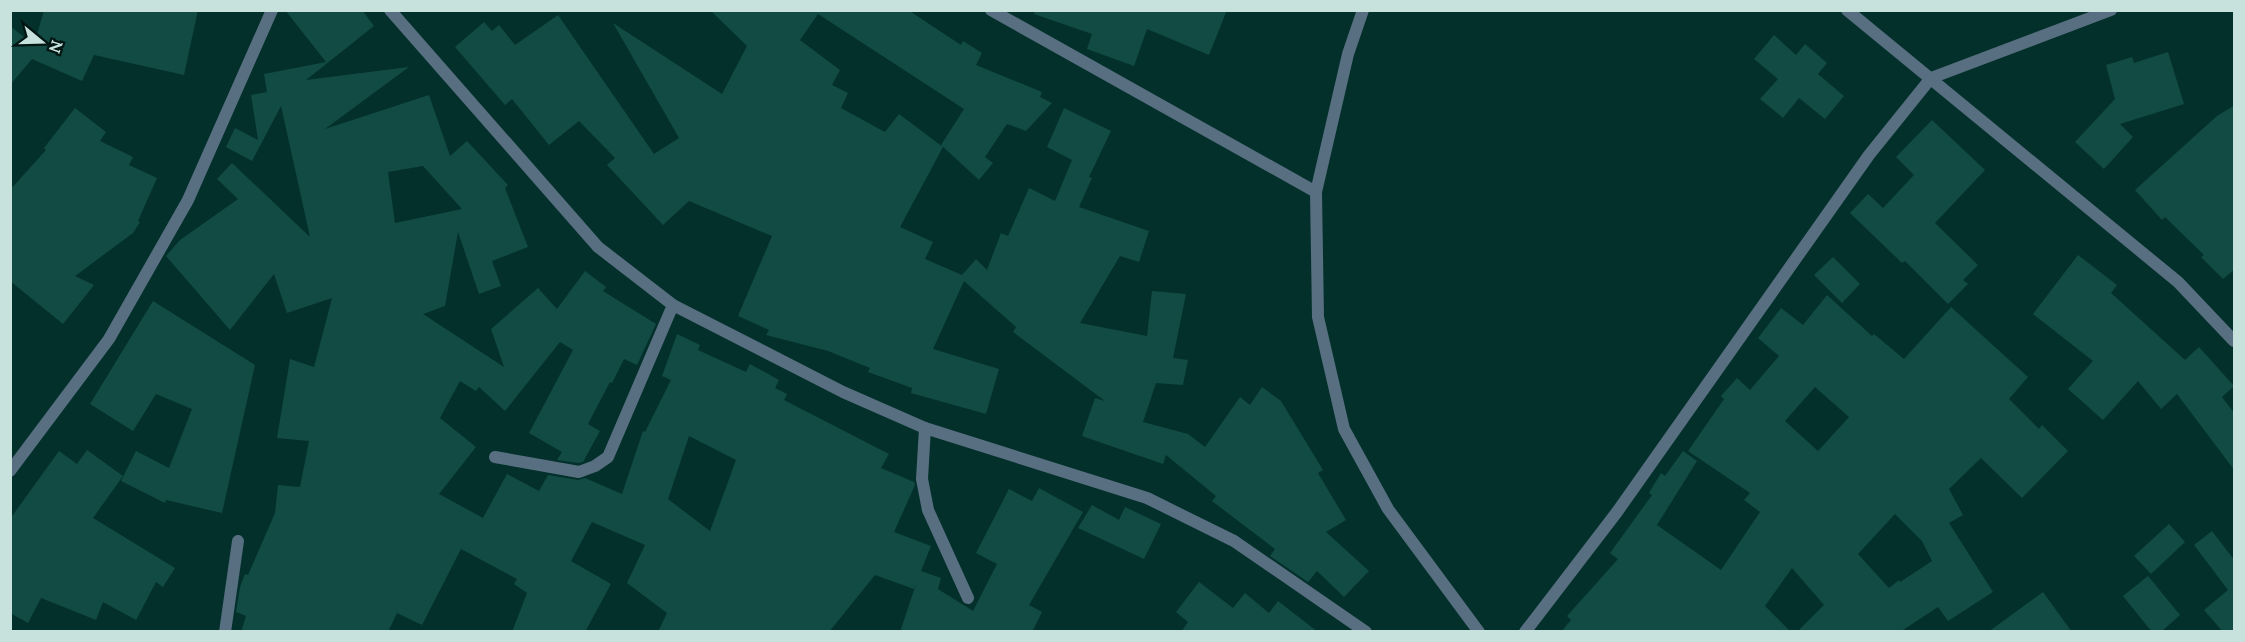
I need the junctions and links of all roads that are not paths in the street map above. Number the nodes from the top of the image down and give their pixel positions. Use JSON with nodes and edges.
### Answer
{"nodes":[{"id":1,"x":272,"y":10,"type":"edge"},
{"id":2,"x":390,"y":10,"type":"edge"},
{"id":3,"x":991,"y":10,"type":"edge"},
{"id":4,"x":1363,"y":10,"type":"edge"},
{"id":5,"x":1847,"y":10,"type":"edge"},
{"id":6,"x":2111,"y":10,"type":"edge"},
{"id":7,"x":1931,"y":78,"type":"junction"},
{"id":8,"x":1316,"y":192,"type":"junction"},
{"id":9,"x":674,"y":305,"type":"junction"},
{"id":10,"x":2235,"y":341,"type":"edge"},
{"id":11,"x":925,"y":428,"type":"junction"},
{"id":12,"x":495,"y":457,"type":"dead end"},
{"id":13,"x":10,"y":471,"type":"edge"},
{"id":14,"x":238,"y":541,"type":"dead end"},
{"id":15,"x":968,"y":598,"type":"dead end"},
{"id":16,"x":225,"y":632,"type":"edge"},
{"id":17,"x":1366,"y":632,"type":"edge"},
{"id":18,"x":1479,"y":632,"type":"edge"},
{"id":19,"x":1525,"y":632,"type":"edge"}],
"edges":[{"from":1,"to":13,"type":"street"},
{"from":2,"to":9,"type":"street"},
{"from":3,"to":8,"type":"street"},
{"from":4,"to":8,"type":"street"},
{"from":5,"to":7,"type":"street"},
{"from":6,"to":7,"type":"street"},
{"from":7,"to":10,"type":"street"},
{"from":7,"to":19,"type":"street"},
{"from":8,"to":18,"type":"street"},
{"from":9,"to":11,"type":"street"},
{"from":9,"to":12,"type":"street"},
{"from":11,"to":15,"type":"street"},
{"from":11,"to":17,"type":"street"},
{"from":14,"to":16,"type":"street"}]}
